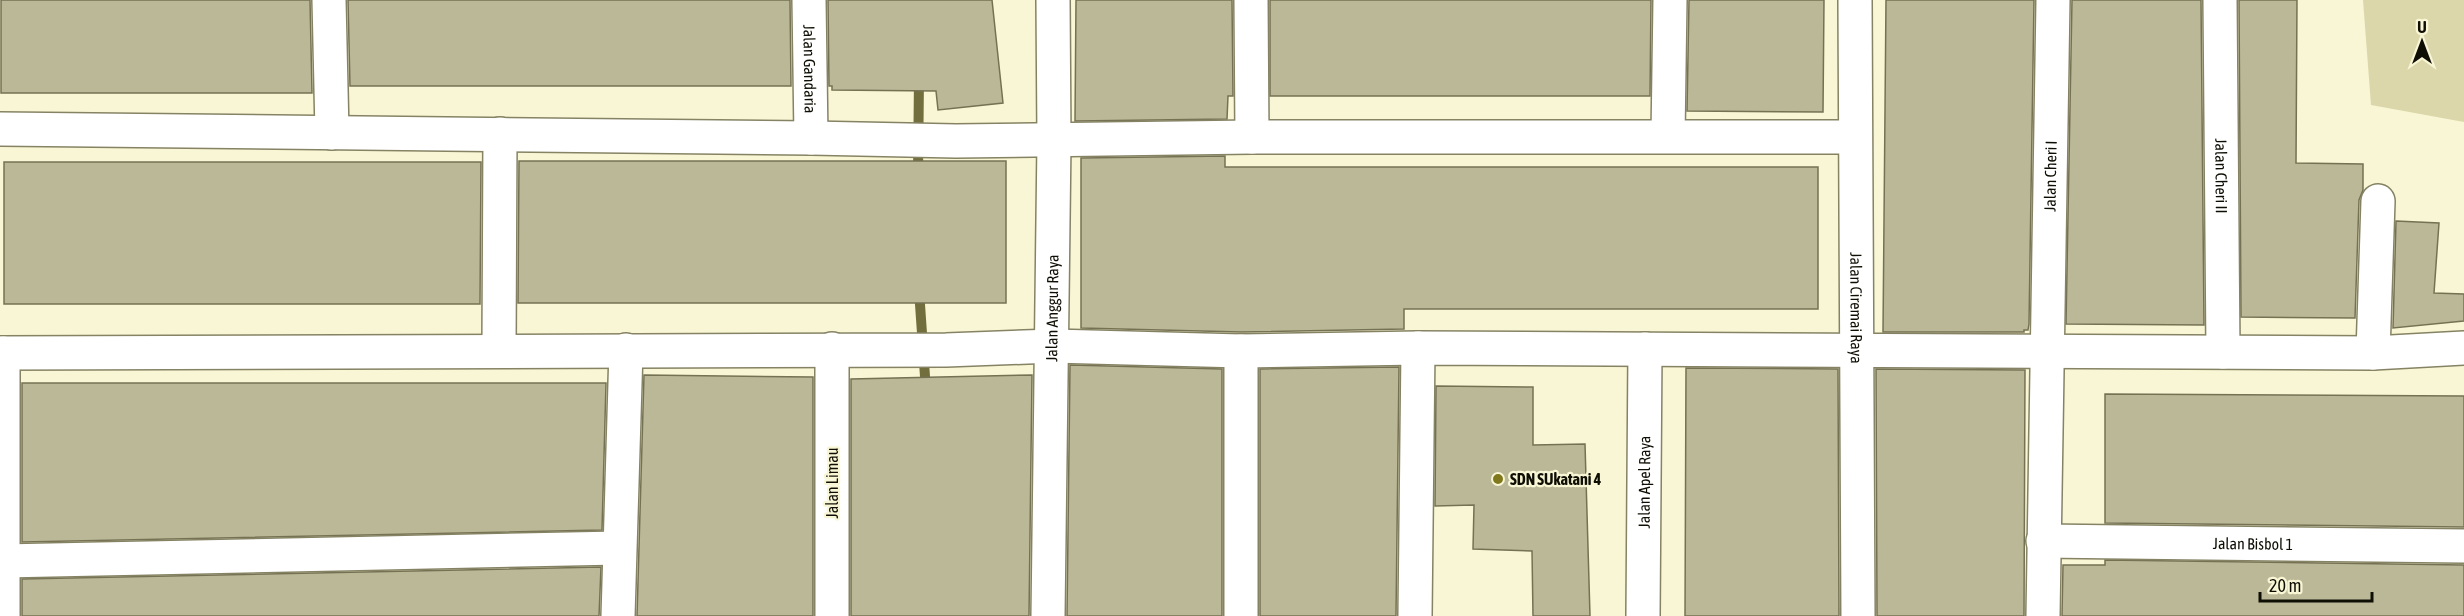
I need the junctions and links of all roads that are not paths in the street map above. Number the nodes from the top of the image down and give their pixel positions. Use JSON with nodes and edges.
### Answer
{"nodes":[{"id":1,"x":329,"y":0,"type":"edge"},
{"id":2,"x":809,"y":0,"type":"edge"},
{"id":3,"x":1053,"y":0,"type":"edge"},
{"id":4,"x":1251,"y":0,"type":"edge"},
{"id":5,"x":1670,"y":0,"type":"edge"},
{"id":6,"x":1856,"y":0,"type":"edge"},
{"id":7,"x":2053,"y":0,"type":"edge"},
{"id":8,"x":2220,"y":0,"type":"edge"},
{"id":9,"x":0,"y":129,"type":"edge"},
{"id":10,"x":332,"y":133,"type":"junction"},
{"id":11,"x":500,"y":134,"type":"junction"},
{"id":12,"x":1668,"y":136,"type":"junction"},
{"id":13,"x":1252,"y":137,"type":"junction"},
{"id":14,"x":1855,"y":137,"type":"junction"},
{"id":15,"x":811,"y":138,"type":"junction"},
{"id":16,"x":1054,"y":141,"type":"junction"},
{"id":17,"x":2378,"y":201,"type":"dead end"},
{"id":18,"x":1053,"y":346,"type":"junction"},
{"id":19,"x":1418,"y":348,"type":"junction"},
{"id":20,"x":2464,"y":348,"type":"edge"},
{"id":21,"x":499,"y":350,"type":"junction"},
{"id":22,"x":626,"y":350,"type":"junction"},
{"id":23,"x":832,"y":350,"type":"junction"},
{"id":24,"x":1646,"y":350,"type":"junction"},
{"id":25,"x":1241,"y":351,"type":"junction"},
{"id":26,"x":1857,"y":351,"type":"junction"},
{"id":27,"x":2047,"y":352,"type":"junction"},
{"id":28,"x":2223,"y":352,"type":"junction"},
{"id":29,"x":2,"y":353,"type":"edge"},
{"id":30,"x":2373,"y":353,"type":"junction"},
{"id":31,"x":2043,"y":541,"type":"junction"},
{"id":32,"x":2464,"y":546,"type":"edge"},
{"id":33,"x":619,"y":548,"type":"junction"},
{"id":34,"x":3,"y":561,"type":"junction"},
{"id":35,"x":3,"y":616,"type":"edge"},
{"id":36,"x":618,"y":616,"type":"edge"},
{"id":37,"x":832,"y":616,"type":"edge"},
{"id":38,"x":1048,"y":616,"type":"edge"},
{"id":39,"x":1241,"y":616,"type":"edge"},
{"id":40,"x":1415,"y":616,"type":"edge"},
{"id":41,"x":1643,"y":616,"type":"edge"},
{"id":42,"x":1858,"y":616,"type":"edge"},
{"id":43,"x":2043,"y":616,"type":"edge"}],
"edges":[{"from":1,"to":10,"type":"street"},
{"from":2,"to":15,"type":"street","name":"Jalan Gandaria"},
{"from":3,"to":16,"type":"street","name":"Jalan Anggur Raya"},
{"from":4,"to":13,"type":"street"},
{"from":5,"to":12,"type":"street"},
{"from":6,"to":14,"type":"street","name":"Jalan Ciremai Raya"},
{"from":7,"to":27,"type":"street","name":"Jalan Cheri I"},
{"from":8,"to":28,"type":"street","name":"Jalan Cheri II"},
{"from":9,"to":10,"type":"street"},
{"from":10,"to":11,"type":"street"},
{"from":11,"to":15,"type":"street"},
{"from":11,"to":21,"type":"street"},
{"from":12,"to":13,"type":"street"},
{"from":12,"to":14,"type":"street"},
{"from":13,"to":16,"type":"street"},
{"from":14,"to":26,"type":"street","name":"Jalan Ciremai Raya"},
{"from":15,"to":16,"type":"street"},
{"from":16,"to":18,"type":"street","name":"Jalan Anggur Raya"},
{"from":17,"to":30,"type":"street"},
{"from":18,"to":23,"type":"street"},
{"from":18,"to":25,"type":"street"},
{"from":18,"to":38,"type":"street","name":"Jalan Anggur Raya"},
{"from":19,"to":24,"type":"street"},
{"from":19,"to":25,"type":"street"},
{"from":19,"to":40,"type":"street"},
{"from":20,"to":30,"type":"street"},
{"from":21,"to":22,"type":"street"},
{"from":21,"to":29,"type":"street"},
{"from":22,"to":23,"type":"street"},
{"from":22,"to":33,"type":"street"},
{"from":23,"to":37,"type":"street","name":"Jalan Limau"},
{"from":24,"to":26,"type":"street"},
{"from":24,"to":41,"type":"street","name":"Jalan Apel Raya"},
{"from":25,"to":39,"type":"street"},
{"from":26,"to":27,"type":"street"},
{"from":26,"to":42,"type":"street","name":"Jalan Ciremai Raya"},
{"from":27,"to":28,"type":"street"},
{"from":27,"to":31,"type":"street","name":"Jalan Cheri I"},
{"from":28,"to":30,"type":"street"},
{"from":29,"to":34,"type":"street"},
{"from":31,"to":32,"type":"street","name":"Jalan Bisbol 1"},
{"from":31,"to":43,"type":"street","name":"Jalan Cheri I"},
{"from":33,"to":34,"type":"street"},
{"from":33,"to":36,"type":"street"},
{"from":34,"to":35,"type":"street"}]}
